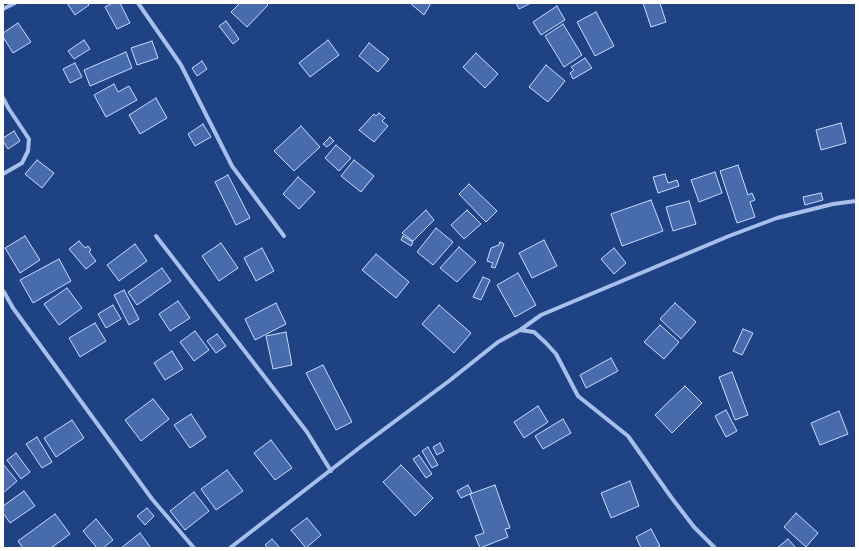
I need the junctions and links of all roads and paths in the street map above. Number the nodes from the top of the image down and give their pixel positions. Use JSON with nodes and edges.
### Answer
{"nodes":[{"id":1,"x":16,"y":3,"type":"edge"},
{"id":2,"x":138,"y":3,"type":"edge"},
{"id":3,"x":3,"y":9,"type":"edge"},
{"id":4,"x":3,"y":98,"type":"edge"},
{"id":5,"x":3,"y":174,"type":"edge"},
{"id":6,"x":856,"y":201,"type":"edge"},
{"id":7,"x":156,"y":236,"type":"dead end"},
{"id":8,"x":284,"y":236,"type":"dead end"},
{"id":9,"x":3,"y":291,"type":"edge"},
{"id":10,"x":520,"y":330,"type":"junction"},
{"id":11,"x":331,"y":471,"type":"junction"},
{"id":12,"x":194,"y":548,"type":"edge"},
{"id":13,"x":230,"y":548,"type":"edge"},
{"id":14,"x":715,"y":548,"type":"edge"}],
"edges":[{"from":1,"to":3,"type":"street"},
{"from":2,"to":8,"type":"street"},
{"from":4,"to":5,"type":"street"},
{"from":6,"to":10,"type":"street"},
{"from":7,"to":11,"type":"street"},
{"from":9,"to":12,"type":"street"},
{"from":10,"to":11,"type":"street"},
{"from":10,"to":14,"type":"street"},
{"from":11,"to":13,"type":"street"}]}
